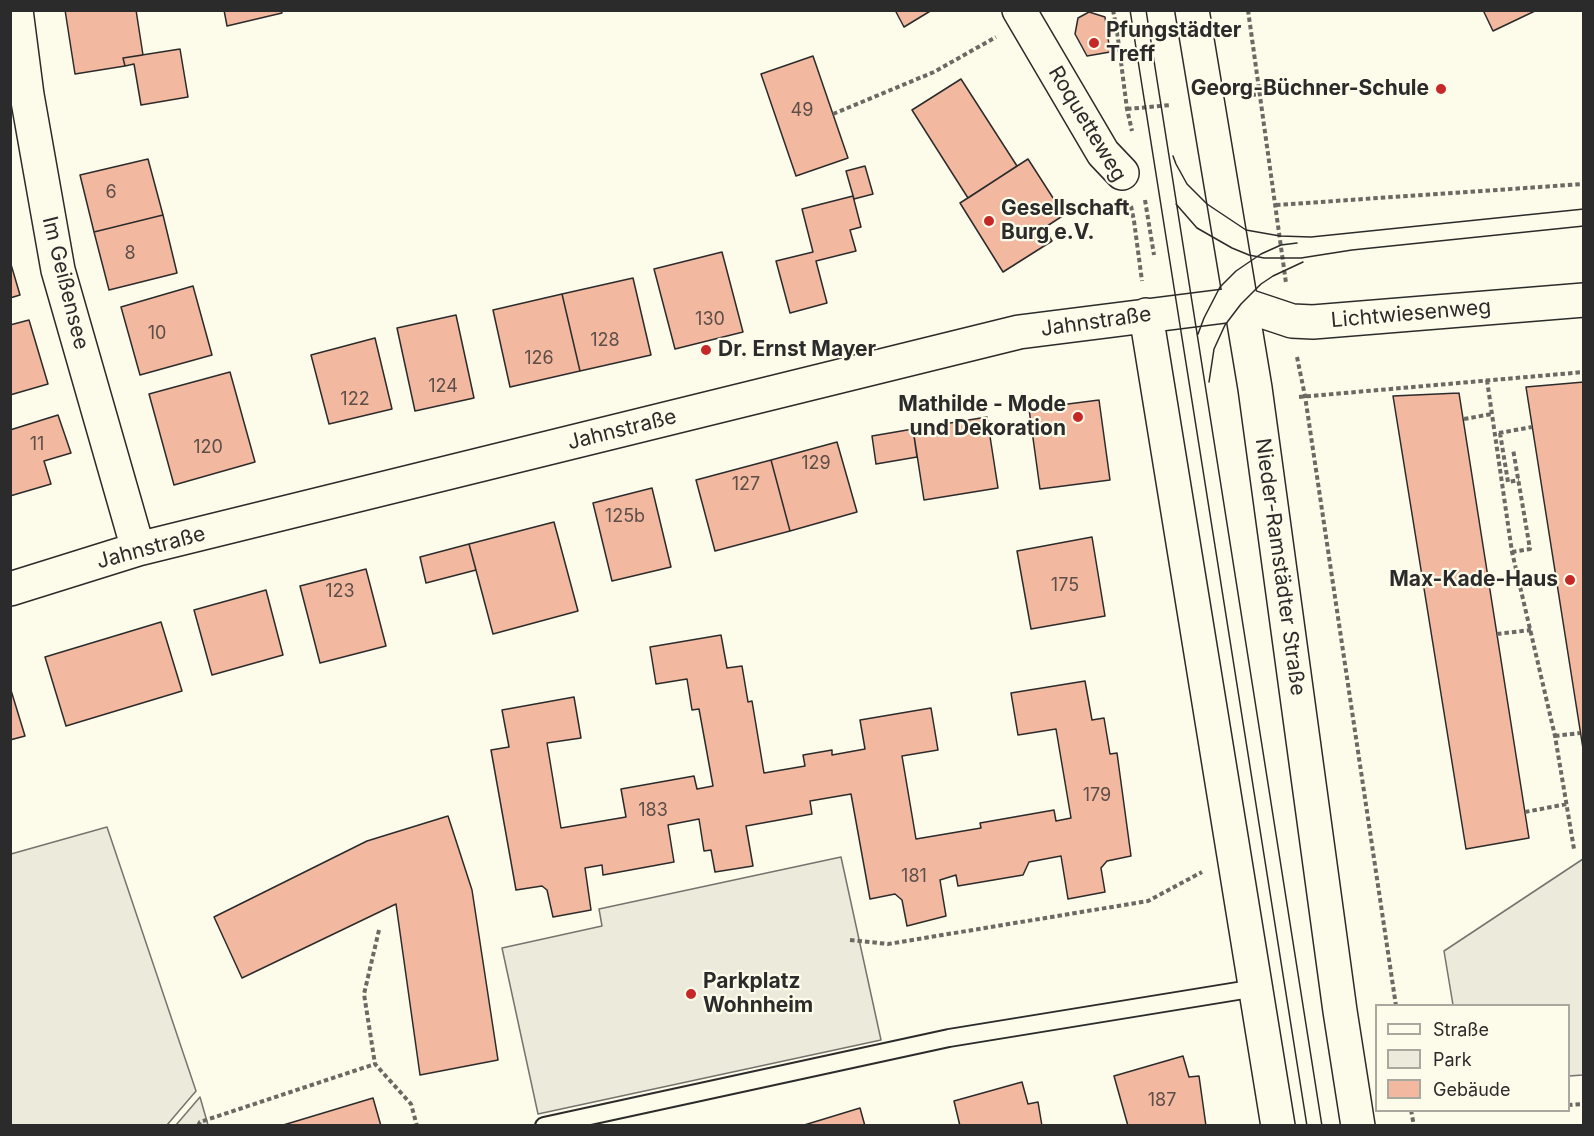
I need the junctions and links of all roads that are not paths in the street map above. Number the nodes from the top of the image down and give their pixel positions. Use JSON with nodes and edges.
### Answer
{"nodes":[{"id":1,"x":16,"y":10,"type":"edge"},
{"id":2,"x":1192,"y":10,"type":"edge"},
{"id":3,"x":1022,"y":16,"type":"edge"},
{"id":4,"x":1122,"y":173,"type":"road end"},
{"id":5,"x":1584,"y":300,"type":"edge"},
{"id":6,"x":1241,"y":303,"type":"junction"},
{"id":7,"x":1146,"y":315,"type":"junction"},
{"id":8,"x":138,"y":549,"type":"junction"},
{"id":9,"x":10,"y":589,"type":"edge"},
{"id":10,"x":1256,"y":988,"type":"junction"},
{"id":11,"x":544,"y":1125,"type":"edge"},
{"id":12,"x":1278,"y":1125,"type":"edge"},
{"id":13,"x":1358,"y":1125,"type":"edge"}],
"edges":[{"from":1,"to":8,"type":"street","name":"Im Geißensee"},
{"from":2,"to":6,"type":"street","name":"Nieder-Ramstädter Straße"},
{"from":3,"to":4,"type":"street","name":"Roquetteweg"},
{"from":5,"to":6,"type":"street","name":"Lichtwiesenweg"},
{"from":6,"to":7,"type":"street","name":"Jahnstraße"},
{"from":6,"to":13,"type":"street","name":"Nieder-Ramstädter Straße"},
{"from":7,"to":8,"type":"street","name":"Jahnstraße"},
{"from":7,"to":10,"type":"street"},
{"from":8,"to":9,"type":"street","name":"Jahnstraße"},
{"from":10,"to":11,"type":"lane"},
{"from":10,"to":12,"type":"street"}]}
